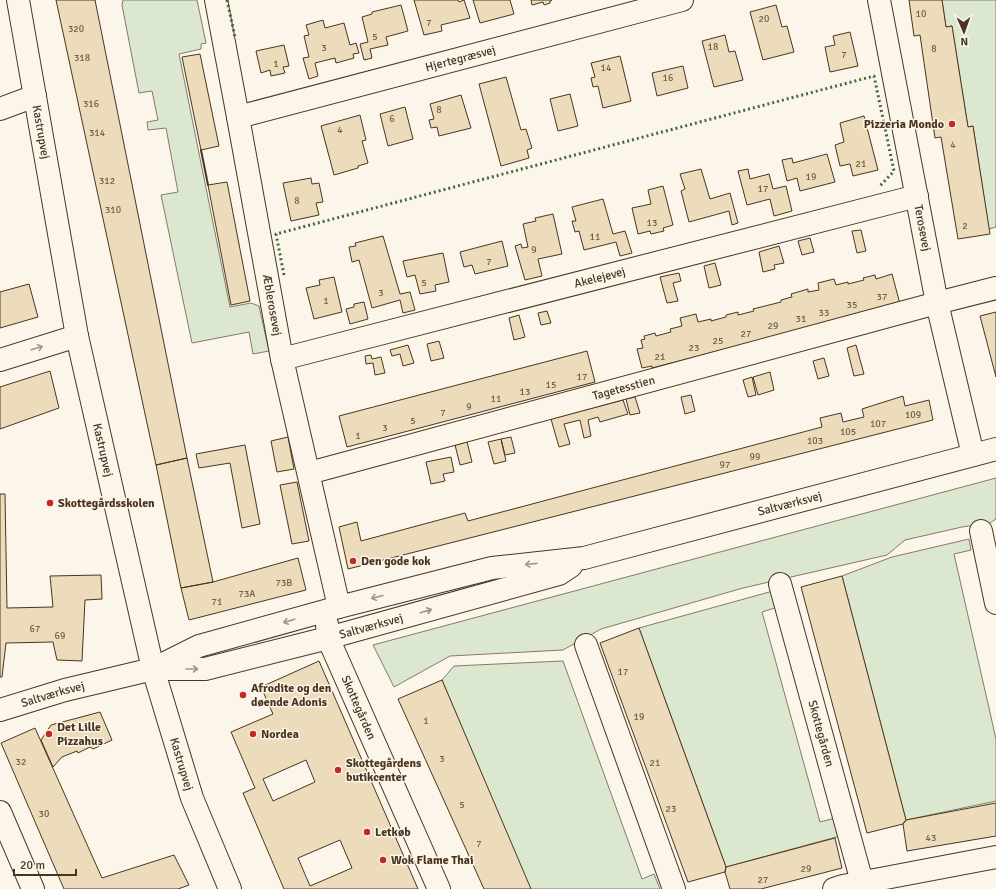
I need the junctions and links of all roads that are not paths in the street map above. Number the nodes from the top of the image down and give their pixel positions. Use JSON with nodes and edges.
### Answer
{"nodes":[{"id":1,"x":18,"y":0,"type":"edge"},
{"id":2,"x":216,"y":0,"type":"edge"},
{"id":3,"x":682,"y":0,"type":"edge"},
{"id":4,"x":879,"y":0,"type":"edge"},
{"id":5,"x":35,"y":96,"type":"junction"},
{"id":6,"x":0,"y":108,"type":"edge"},
{"id":7,"x":238,"y":116,"type":"junction"},
{"id":8,"x":917,"y":196,"type":"junction"},
{"id":9,"x":996,"y":288,"type":"edge"},
{"id":10,"x":937,"y":303,"type":"junction"},
{"id":11,"x":77,"y":336,"type":"junction"},
{"id":12,"x":282,"y":359,"type":"junction"},
{"id":13,"x":0,"y":360,"type":"edge"},
{"id":14,"x":996,"y":449,"type":"edge"},
{"id":15,"x":973,"y":455,"type":"junction"},
{"id":16,"x":309,"y":473,"type":"junction"},
{"id":17,"x":981,"y":531,"type":"dead end"},
{"id":18,"x":584,"y":558,"type":"junction"},
{"id":19,"x":780,"y":584,"type":"dead end"},
{"id":20,"x":996,"y":603,"type":"edge"},
{"id":21,"x":332,"y":609,"type":"junction"},
{"id":22,"x":328,"y":638,"type":"junction"},
{"id":23,"x":586,"y":645,"type":"dead end"},
{"id":24,"x":153,"y":669,"type":"junction"},
{"id":25,"x":0,"y":710,"type":"edge"},
{"id":26,"x":0,"y":812,"type":"edge"},
{"id":27,"x":996,"y":857,"type":"edge"},
{"id":28,"x":846,"y":887,"type":"edge"},
{"id":29,"x":33,"y":889,"type":"edge"},
{"id":30,"x":228,"y":889,"type":"edge"},
{"id":31,"x":439,"y":889,"type":"edge"},
{"id":32,"x":674,"y":889,"type":"edge"}],
"edges":[{"from":1,"to":5,"type":"street","name":"Kastrupvej"},
{"from":2,"to":7,"type":"street","name":"Æblerosevej"},
{"from":3,"to":7,"type":"street","name":"Hjertegræsvej"},
{"from":4,"to":8,"type":"street","name":"Terosevej"},
{"from":5,"to":6,"type":"street"},
{"from":5,"to":11,"type":"street","name":"Kastrupvej"},
{"from":7,"to":12,"type":"street","name":"Æblerosevej"},
{"from":8,"to":10,"type":"street","name":"Terosevej"},
{"from":8,"to":12,"type":"street","name":"Akelejevej"},
{"from":9,"to":10,"type":"street","name":"Tagetesstien"},
{"from":10,"to":15,"type":"street","name":"Terosevej"},
{"from":10,"to":16,"type":"street","name":"Tagetesstien"},
{"from":13,"to":11,"type":"street","one_way":true},
{"from":11,"to":24,"type":"street","name":"Kastrupvej"},
{"from":12,"to":16,"type":"street","name":"Æblerosevej"},
{"from":14,"to":15,"type":"street","name":"Saltværksvej"},
{"from":15,"to":18,"type":"street","name":"Saltværksvej"},
{"from":16,"to":21,"type":"street","name":"Æblerosevej"},
{"from":17,"to":20,"type":"street"},
{"from":18,"to":21,"type":"street","name":"Saltværksvej","one_way":true},
{"from":22,"to":18,"type":"street","name":"Saltværksvej","one_way":true},
{"from":19,"to":28,"type":"street","name":"Skottegården"},
{"from":21,"to":22,"type":"street","name":"Skottegården"},
{"from":21,"to":24,"type":"street","name":"Saltværksvej","one_way":true},
{"from":24,"to":22,"type":"street","name":"Saltværksvej","one_way":true},
{"from":22,"to":31,"type":"street","name":"Skottegården"},
{"from":23,"to":32,"type":"street"},
{"from":24,"to":25,"type":"street","name":"Saltværksvej"},
{"from":24,"to":30,"type":"street","name":"Kastrupvej"},
{"from":26,"to":29,"type":"street"},
{"from":27,"to":28,"type":"street","name":"Skottegården"}]}
